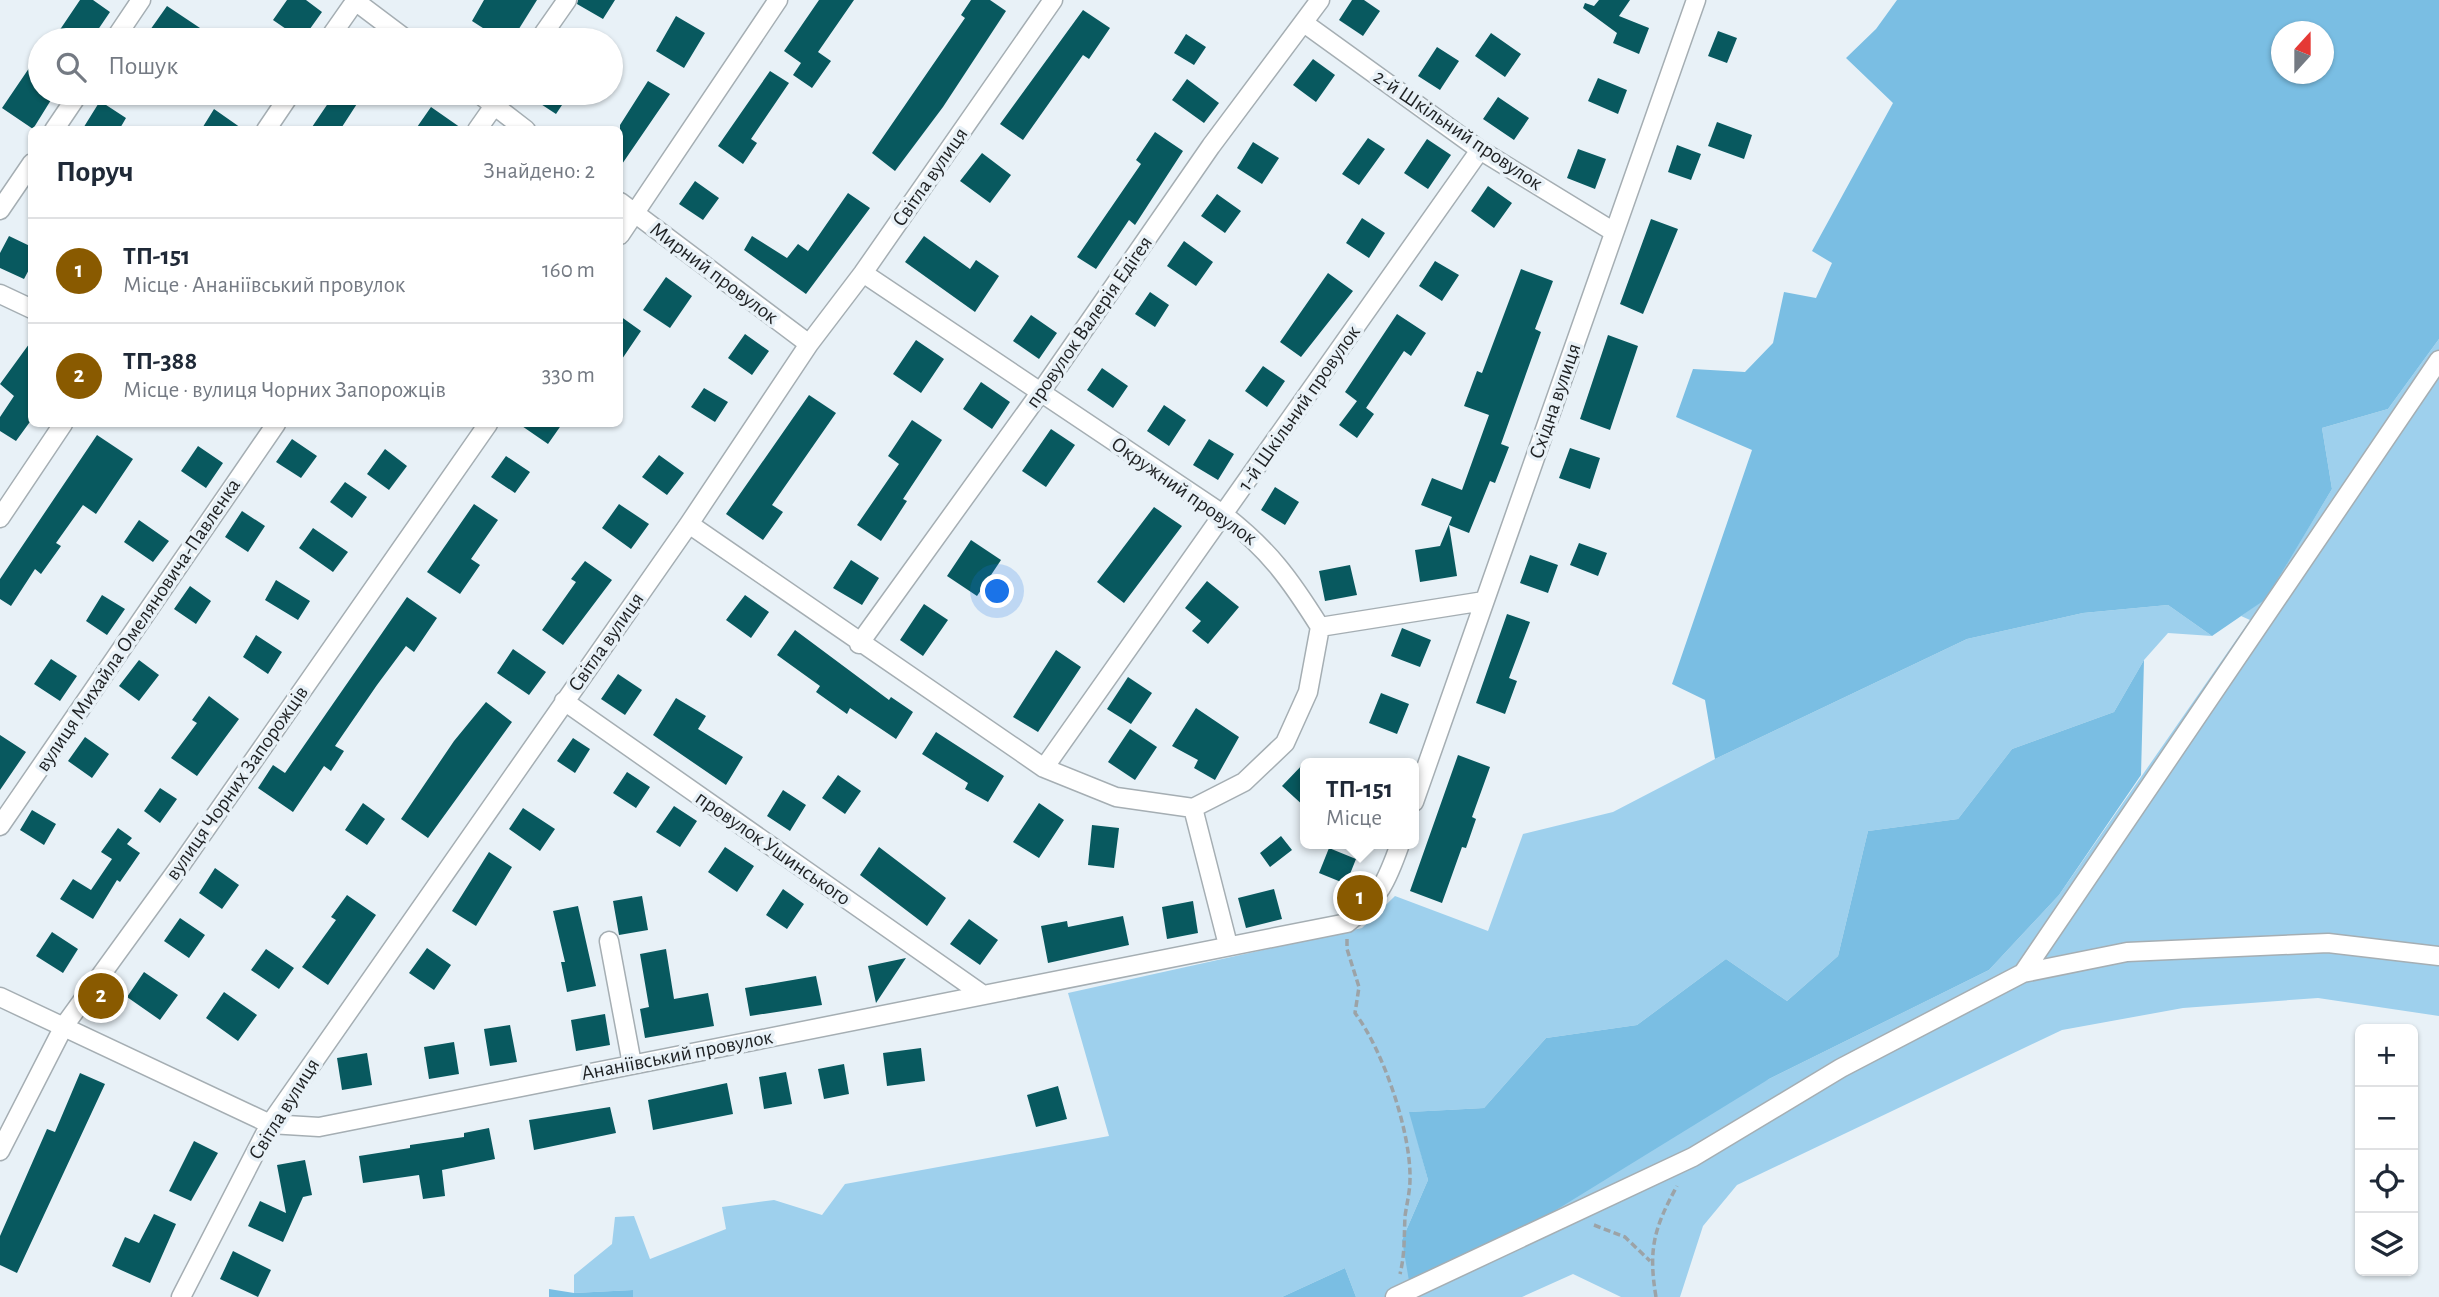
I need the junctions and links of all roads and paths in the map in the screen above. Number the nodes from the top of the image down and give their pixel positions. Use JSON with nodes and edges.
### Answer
{"nodes":[{"id":1,"x":141,"y":0,"type":"edge"},
{"id":2,"x":355,"y":0,"type":"edge"},
{"id":3,"x":567,"y":0,"type":"edge"},
{"id":4,"x":778,"y":0,"type":"edge"},
{"id":5,"x":1053,"y":0,"type":"edge"},
{"id":6,"x":1320,"y":0,"type":"edge"},
{"id":7,"x":1696,"y":0,"type":"edge"},
{"id":8,"x":1304,"y":23,"type":"junction"},
{"id":9,"x":122,"y":28,"type":"edge"},
{"id":10,"x":336,"y":28,"type":"edge"},
{"id":11,"x":391,"y":28,"type":"edge"},
{"id":12,"x":547,"y":28,"type":"edge"},
{"id":13,"x":71,"y":105,"type":"edge"},
{"id":14,"x":283,"y":105,"type":"edge"},
{"id":15,"x":494,"y":105,"type":"edge"},
{"id":16,"x":503,"y":105,"type":"edge"},
{"id":17,"x":57,"y":126,"type":"edge"},
{"id":18,"x":269,"y":126,"type":"edge"},
{"id":19,"x":480,"y":126,"type":"edge"},
{"id":20,"x":522,"y":126,"type":"edge"},
{"id":21,"x":1480,"y":150,"type":"junction"},
{"id":22,"x":28,"y":169,"type":"edge"},
{"id":23,"x":623,"y":204,"type":"edge"},
{"id":24,"x":0,"y":210,"type":"edge"},
{"id":25,"x":635,"y":213,"type":"junction"},
{"id":26,"x":623,"y":231,"type":"edge"},
{"id":27,"x":1614,"y":232,"type":"junction"},
{"id":28,"x":863,"y":273,"type":"junction"},
{"id":29,"x":0,"y":294,"type":"edge"},
{"id":30,"x":28,"y":307,"type":"edge"},
{"id":31,"x":809,"y":344,"type":"junction"},
{"id":32,"x":2439,"y":360,"type":"edge"},
{"id":33,"x":1040,"y":393,"type":"junction"},
{"id":34,"x":61,"y":427,"type":"edge"},
{"id":35,"x":274,"y":427,"type":"edge"},
{"id":36,"x":486,"y":427,"type":"edge"},
{"id":37,"x":1224,"y":515,"type":"junction"},
{"id":38,"x":0,"y":518,"type":"edge"},
{"id":39,"x":689,"y":524,"type":"junction"},
{"id":40,"x":1485,"y":601,"type":"junction"},
{"id":41,"x":1320,"y":627,"type":"junction"},
{"id":42,"x":859,"y":644,"type":"junction"},
{"id":43,"x":564,"y":701,"type":"junction"},
{"id":44,"x":1044,"y":768,"type":"junction"},
{"id":45,"x":1419,"y":788,"type":"edge"},
{"id":46,"x":1193,"y":808,"type":"junction"},
{"id":47,"x":0,"y":826,"type":"edge"},
{"id":48,"x":1398,"y":849,"type":"edge"},
{"id":49,"x":1347,"y":923,"type":"junction"},
{"id":50,"x":609,"y":941,"type":"dead end"},
{"id":51,"x":1228,"y":945,"type":"junction"},
{"id":52,"x":2439,"y":956,"type":"edge"},
{"id":53,"x":2022,"y":972,"type":"junction"},
{"id":54,"x":982,"y":994,"type":"junction"},
{"id":55,"x":0,"y":997,"type":"edge"},
{"id":56,"x":64,"y":1026,"type":"junction"},
{"id":57,"x":632,"y":1064,"type":"junction"},
{"id":58,"x":270,"y":1124,"type":"junction"},
{"id":59,"x":0,"y":1151,"type":"edge"},
{"id":60,"x":1693,"y":1157,"type":"junction"},
{"id":61,"x":1564,"y":1219,"type":"junction"},
{"id":62,"x":1650,"y":1261,"type":"junction"},
{"id":63,"x":1396,"y":1290,"type":"edge"},
{"id":64,"x":181,"y":1297,"type":"edge"},
{"id":65,"x":1656,"y":1297,"type":"edge"}],
"edges":[{"from":1,"to":9,"type":"street"},
{"from":2,"to":10,"type":"street"},
{"from":2,"to":11,"type":"street"},
{"from":3,"to":12,"type":"street"},
{"from":4,"to":25,"type":"street"},
{"from":5,"to":28,"type":"street","name":"Світла вулиця"},
{"from":6,"to":8,"type":"street","name":"провулок Валерія Едігея"},
{"from":7,"to":27,"type":"street","name":"Східна вулиця"},
{"from":8,"to":21,"type":"street","name":"2-й Шкільний провулок"},
{"from":8,"to":33,"type":"street","name":"провулок Валерія Едігея"},
{"from":13,"to":17,"type":"street"},
{"from":14,"to":18,"type":"street"},
{"from":15,"to":19,"type":"street"},
{"from":16,"to":20,"type":"street"},
{"from":21,"to":27,"type":"street","name":"2-й Шкільний провулок"},
{"from":21,"to":37,"type":"street","name":"1-й Шкільний провулок"},
{"from":22,"to":24,"type":"street"},
{"from":23,"to":25,"type":"street","name":"Мирний провулок"},
{"from":25,"to":26,"type":"street"},
{"from":25,"to":31,"type":"street","name":"Мирний провулок"},
{"from":27,"to":40,"type":"street","name":"Східна вулиця"},
{"from":28,"to":31,"type":"street","name":"Світла вулиця"},
{"from":28,"to":33,"type":"street","name":"Окружний провулок"},
{"from":29,"to":30,"type":"street"},
{"from":31,"to":39,"type":"street","name":"Світла вулиця"},
{"from":32,"to":53,"type":"street"},
{"from":33,"to":37,"type":"street","name":"Окружний провулок"},
{"from":33,"to":42,"type":"street","name":"провулок Валерія Едігея"},
{"from":34,"to":38,"type":"street"},
{"from":35,"to":47,"type":"street","name":"вулиця Михайла Омеляновича-Павленка"},
{"from":36,"to":56,"type":"street","name":"вулиця Чорних Запорожців"},
{"from":37,"to":41,"type":"street","name":"Окружний провулок"},
{"from":37,"to":44,"type":"street","name":"1-й Шкільний провулок"},
{"from":39,"to":42,"type":"street"},
{"from":39,"to":43,"type":"street","name":"Світла вулиця"},
{"from":40,"to":41,"type":"street"},
{"from":40,"to":45,"type":"street","name":"Східна вулиця"},
{"from":41,"to":46,"type":"street"},
{"from":42,"to":44,"type":"street"},
{"from":43,"to":54,"type":"street","name":"провулок Ушинського"},
{"from":43,"to":58,"type":"street","name":"Світла вулиця"},
{"from":44,"to":46,"type":"street"},
{"from":46,"to":51,"type":"street"},
{"from":48,"to":49,"type":"street","name":"Ананіївський провулок"},
{"from":49,"to":51,"type":"street","name":"Ананіївський провулок"},
{"from":49,"to":63,"type":"path"},
{"from":50,"to":57,"type":"street"},
{"from":51,"to":54,"type":"street","name":"Ананіївський провулок"},
{"from":52,"to":53,"type":"street"},
{"from":53,"to":60,"type":"street"},
{"from":54,"to":57,"type":"street","name":"Ананіївський провулок"},
{"from":55,"to":56,"type":"street","name":"Ананіївський провулок"},
{"from":56,"to":58,"type":"street","name":"Ананіївський провулок"},
{"from":56,"to":59,"type":"street","name":"вулиця Чорних Запорожців"},
{"from":57,"to":58,"type":"street","name":"Ананіївський провулок"},
{"from":58,"to":64,"type":"street","name":"Світла вулиця"},
{"from":60,"to":61,"type":"street"},
{"from":60,"to":62,"type":"path"},
{"from":61,"to":62,"type":"path"},
{"from":61,"to":63,"type":"street"},
{"from":62,"to":65,"type":"path"}]}
